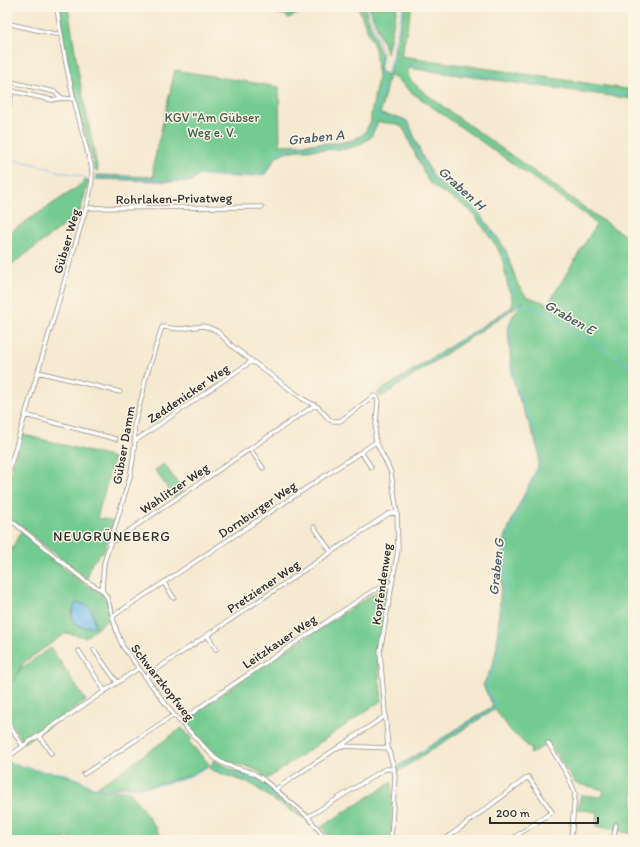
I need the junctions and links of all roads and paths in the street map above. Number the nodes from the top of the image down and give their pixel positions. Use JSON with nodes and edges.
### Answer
{"nodes":[{"id":1,"x":57,"y":7,"type":"edge"},
{"id":2,"x":10,"y":24,"type":"dead end"},
{"id":3,"x":61,"y":34,"type":"junction"},
{"id":4,"x":7,"y":81,"type":"edge"},
{"id":5,"x":7,"y":90,"type":"edge"},
{"id":6,"x":12,"y":91,"type":"junction"},
{"id":7,"x":62,"y":98,"type":"junction"},
{"id":8,"x":73,"y":99,"type":"junction"},
{"id":9,"x":7,"y":118,"type":"edge"},
{"id":10,"x":262,"y":207,"type":"dead end"},
{"id":11,"x":86,"y":208,"type":"junction"},
{"id":12,"x":162,"y":327,"type":"joint"},
{"id":13,"x":252,"y":361,"type":"junction"},
{"id":14,"x":38,"y":372,"type":"junction"},
{"id":15,"x":120,"y":392,"type":"dead end"},
{"id":16,"x":315,"y":405,"type":"junction"},
{"id":17,"x":25,"y":415,"type":"junction"},
{"id":18,"x":116,"y":439,"type":"dead end"},
{"id":19,"x":135,"y":441,"type":"junction"},
{"id":20,"x":376,"y":442,"type":"junction"},
{"id":21,"x":250,"y":449,"type":"junction"},
{"id":22,"x":361,"y":452,"type":"junction"},
{"id":23,"x":371,"y":467,"type":"dead end"},
{"id":24,"x":263,"y":468,"type":"dead end"},
{"id":25,"x":7,"y":477,"type":"edge"},
{"id":26,"x":397,"y":512,"type":"junction"},
{"id":27,"x":7,"y":517,"type":"edge"},
{"id":28,"x":314,"y":527,"type":"dead end"},
{"id":29,"x":109,"y":544,"type":"junction"},
{"id":30,"x":331,"y":552,"type":"junction"},
{"id":31,"x":164,"y":583,"type":"junction"},
{"id":32,"x":392,"y":585,"type":"junction"},
{"id":33,"x":102,"y":590,"type":"junction"},
{"id":34,"x":174,"y":598,"type":"dead end"},
{"id":35,"x":113,"y":616,"type":"junction"},
{"id":36,"x":207,"y":635,"type":"junction"},
{"id":37,"x":216,"y":649,"type":"dead end"},
{"id":38,"x":94,"y":650,"type":"dead end"},
{"id":39,"x":79,"y":651,"type":"dead end"},
{"id":40,"x":139,"y":668,"type":"junction"},
{"id":41,"x":145,"y":677,"type":"junction"},
{"id":42,"x":117,"y":682,"type":"junction"},
{"id":43,"x":104,"y":691,"type":"junction"},
{"id":44,"x":174,"y":715,"type":"junction"},
{"id":45,"x":385,"y":716,"type":"junction"},
{"id":46,"x":180,"y":722,"type":"junction"},
{"id":47,"x":9,"y":725,"type":"dead end"},
{"id":48,"x":39,"y":736,"type":"junction"},
{"id":49,"x":548,"y":743,"type":"dead end"},
{"id":50,"x":23,"y":746,"type":"junction"},
{"id":51,"x":340,"y":746,"type":"junction"},
{"id":52,"x":388,"y":748,"type":"junction"},
{"id":53,"x":51,"y":753,"type":"dead end"},
{"id":54,"x":7,"y":758,"type":"edge"},
{"id":55,"x":394,"y":769,"type":"junction"},
{"id":56,"x":84,"y":774,"type":"dead end"},
{"id":57,"x":276,"y":789,"type":"junction"},
{"id":58,"x":308,"y":817,"type":"junction"},
{"id":59,"x":616,"y":826,"type":"dead end"},
{"id":60,"x":327,"y":840,"type":"edge"},
{"id":61,"x":391,"y":840,"type":"edge"},
{"id":62,"x":444,"y":840,"type":"edge"},
{"id":63,"x":510,"y":840,"type":"edge"},
{"id":64,"x":571,"y":840,"type":"edge"},
{"id":65,"x":613,"y":840,"type":"edge"}],
"edges":[{"from":1,"to":3,"type":"street","name":"Gübser Weg"},
{"from":2,"to":3,"type":"street"},
{"from":3,"to":8,"type":"street","name":"Gübser Weg"},
{"from":4,"to":7,"type":"street"},
{"from":5,"to":6,"type":"street"},
{"from":6,"to":7,"type":"street"},
{"from":6,"to":9,"type":"street"},
{"from":7,"to":8,"type":"street"},
{"from":8,"to":11,"type":"street","name":"Gübser Weg"},
{"from":10,"to":11,"type":"street","name":"Rohrlaken-Privatweg"},
{"from":11,"to":14,"type":"street","name":"Gübser Weg"},
{"from":12,"to":13,"type":"street","name":"Kopfendenweg"},
{"from":12,"to":19,"type":"street","name":"Gübser Damm"},
{"from":13,"to":16,"type":"street","name":"Kopfendenweg"},
{"from":13,"to":19,"type":"street","name":"Zeddenicker Weg"},
{"from":14,"to":15,"type":"street"},
{"from":14,"to":17,"type":"street","name":"Gübser Weg"},
{"from":16,"to":20,"type":"street","name":"Kopfendenweg"},
{"from":16,"to":21,"type":"street","name":"Wahlitzer Weg"},
{"from":17,"to":18,"type":"street"},
{"from":17,"to":25,"type":"street","name":"Gübser Weg"},
{"from":19,"to":29,"type":"street","name":"Gübser Damm"},
{"from":20,"to":22,"type":"street","name":"Dornburger Weg"},
{"from":20,"to":26,"type":"street","name":"Kopfendenweg"},
{"from":21,"to":24,"type":"street"},
{"from":21,"to":29,"type":"street","name":"Wahlitzer Weg"},
{"from":22,"to":23,"type":"street"},
{"from":22,"to":31,"type":"street","name":"Dornburger Weg"},
{"from":26,"to":30,"type":"street","name":"Pretziener Weg"},
{"from":26,"to":32,"type":"street","name":"Kopfendenweg"},
{"from":27,"to":33,"type":"street"},
{"from":28,"to":30,"type":"street"},
{"from":29,"to":33,"type":"street","name":"Gübser Damm"},
{"from":30,"to":36,"type":"street","name":"Pretziener Weg"},
{"from":31,"to":34,"type":"street"},
{"from":31,"to":35,"type":"street","name":"Dornburger Weg"},
{"from":32,"to":45,"type":"street","name":"Kopfendenweg"},
{"from":32,"to":46,"type":"street","name":"Leitzkauer Weg"},
{"from":33,"to":35,"type":"street","name":"Schwarzkopfweg"},
{"from":35,"to":40,"type":"street","name":"Schwarzkopfweg"},
{"from":36,"to":37,"type":"street"},
{"from":36,"to":41,"type":"street","name":"Pretziener Weg"},
{"from":38,"to":42,"type":"street"},
{"from":39,"to":43,"type":"street"},
{"from":40,"to":41,"type":"street","name":"Schwarzkopfweg"},
{"from":40,"to":42,"type":"street"},
{"from":41,"to":44,"type":"street","name":"Schwarzkopfweg"},
{"from":42,"to":43,"type":"street"},
{"from":43,"to":48,"type":"street"},
{"from":44,"to":46,"type":"street","name":"Schwarzkopfweg"},
{"from":44,"to":56,"type":"street"},
{"from":45,"to":51,"type":"street"},
{"from":45,"to":52,"type":"street","name":"Kopfendenweg"},
{"from":46,"to":57,"type":"street","name":"Schwarzkopfweg"},
{"from":47,"to":50,"type":"street"},
{"from":48,"to":50,"type":"street"},
{"from":48,"to":53,"type":"street"},
{"from":49,"to":64,"type":"street"},
{"from":50,"to":54,"type":"street"},
{"from":51,"to":52,"type":"street"},
{"from":51,"to":57,"type":"street"},
{"from":52,"to":55,"type":"street","name":"Kopfendenweg"},
{"from":55,"to":58,"type":"street"},
{"from":55,"to":61,"type":"street","name":"Kopfendenweg"},
{"from":57,"to":58,"type":"street","name":"Schwarzkopfweg"},
{"from":58,"to":60,"type":"street","name":"Schwarzkopfweg"},
{"from":59,"to":65,"type":"street"},
{"from":62,"to":63,"type":"street"}]}
